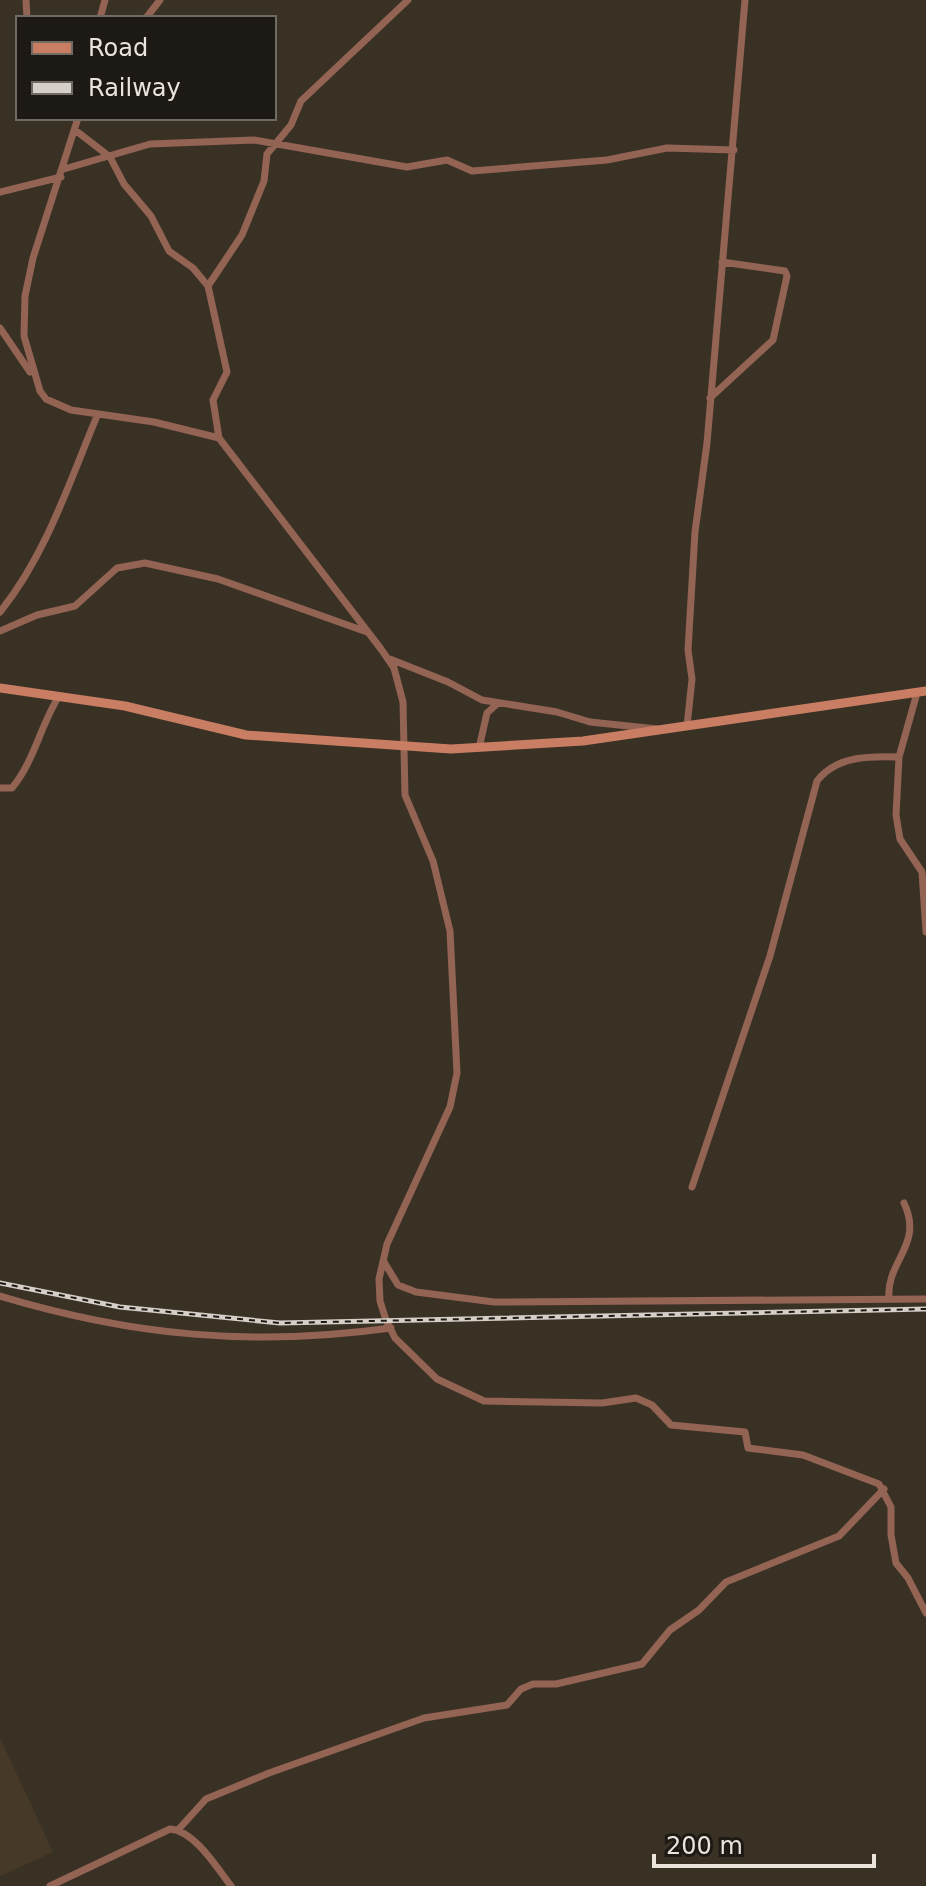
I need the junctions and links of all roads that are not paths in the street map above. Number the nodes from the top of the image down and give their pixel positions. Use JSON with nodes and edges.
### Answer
{"nodes":[{"id":1,"x":160,"y":0,"type":"edge"},
{"id":2,"x":408,"y":0,"type":"edge"},
{"id":3,"x":745,"y":0,"type":"edge"},
{"id":4,"x":148,"y":16,"type":"edge"},
{"id":5,"x":78,"y":120,"type":"edge"},
{"id":6,"x":75,"y":130,"type":"junction"},
{"id":7,"x":276,"y":144,"type":"junction"},
{"id":8,"x":734,"y":150,"type":"junction"},
{"id":9,"x":110,"y":157,"type":"junction"},
{"id":10,"x":62,"y":173,"type":"junction"},
{"id":11,"x":0,"y":192,"type":"edge"},
{"id":12,"x":722,"y":262,"type":"junction"},
{"id":13,"x":208,"y":286,"type":"junction"},
{"id":14,"x":0,"y":328,"type":"edge"},
{"id":15,"x":33,"y":377,"type":"junction"},
{"id":16,"x":710,"y":398,"type":"junction"},
{"id":17,"x":97,"y":416,"type":"junction"},
{"id":18,"x":219,"y":438,"type":"junction"},
{"id":19,"x":0,"y":612,"type":"edge"},
{"id":20,"x":0,"y":631,"type":"edge"},
{"id":21,"x":367,"y":632,"type":"junction"},
{"id":22,"x":388,"y":658,"type":"junction"},
{"id":23,"x":0,"y":688,"type":"edge"},
{"id":24,"x":922,"y":692,"type":"edge"},
{"id":25,"x":59,"y":696,"type":"junction"},
{"id":26,"x":498,"y":703,"type":"junction"},
{"id":27,"x":687,"y":726,"type":"junction"},
{"id":28,"x":659,"y":730,"type":"junction"},
{"id":29,"x":404,"y":747,"type":"junction"},
{"id":30,"x":479,"y":748,"type":"junction"},
{"id":31,"x":899,"y":757,"type":"junction"},
{"id":32,"x":0,"y":788,"type":"edge"},
{"id":33,"x":926,"y":932,"type":"edge"},
{"id":34,"x":692,"y":1187,"type":"dead end"},
{"id":35,"x":904,"y":1203,"type":"dead end"},
{"id":36,"x":384,"y":1260,"type":"junction"},
{"id":37,"x":0,"y":1296,"type":"edge"},
{"id":38,"x":889,"y":1298,"type":"junction"},
{"id":39,"x":926,"y":1299,"type":"edge"},
{"id":40,"x":391,"y":1328,"type":"junction"},
{"id":41,"x":884,"y":1489,"type":"junction"},
{"id":42,"x":926,"y":1613,"type":"edge"},
{"id":43,"x":178,"y":1830,"type":"junction"},
{"id":44,"x":50,"y":1886,"type":"edge"},
{"id":45,"x":231,"y":1886,"type":"edge"}],
"edges":[{"from":1,"to":4,"type":"street"},
{"from":2,"to":7,"type":"street"},
{"from":3,"to":8,"type":"street"},
{"from":5,"to":6,"type":"street"},
{"from":6,"to":9,"type":"street"},
{"from":6,"to":10,"type":"street"},
{"from":7,"to":8,"type":"street"},
{"from":7,"to":9,"type":"street"},
{"from":7,"to":13,"type":"street"},
{"from":8,"to":12,"type":"street"},
{"from":9,"to":10,"type":"street"},
{"from":9,"to":13,"type":"street"},
{"from":10,"to":11,"type":"street"},
{"from":10,"to":15,"type":"street"},
{"from":12,"to":16,"type":"street"},
{"from":12,"to":16,"type":"street"},
{"from":13,"to":18,"type":"street"},
{"from":14,"to":15,"type":"street"},
{"from":15,"to":17,"type":"street"},
{"from":16,"to":27,"type":"street"},
{"from":17,"to":18,"type":"street"},
{"from":17,"to":19,"type":"street"},
{"from":18,"to":21,"type":"street"},
{"from":20,"to":21,"type":"street"},
{"from":21,"to":22,"type":"street"},
{"from":22,"to":26,"type":"street"},
{"from":22,"to":29,"type":"street"},
{"from":23,"to":25,"type":"street"},
{"from":24,"to":27,"type":"street"},
{"from":24,"to":31,"type":"street"},
{"from":25,"to":29,"type":"street"},
{"from":25,"to":32,"type":"street"},
{"from":26,"to":28,"type":"street"},
{"from":26,"to":30,"type":"street"},
{"from":27,"to":28,"type":"street"},
{"from":28,"to":30,"type":"street"},
{"from":29,"to":30,"type":"street"},
{"from":29,"to":36,"type":"street"},
{"from":31,"to":33,"type":"street"},
{"from":31,"to":34,"type":"street"},
{"from":35,"to":38,"type":"street"},
{"from":36,"to":38,"type":"street"},
{"from":36,"to":40,"type":"street"},
{"from":37,"to":40,"type":"street"},
{"from":38,"to":39,"type":"street"},
{"from":40,"to":41,"type":"street"},
{"from":41,"to":42,"type":"street"},
{"from":41,"to":43,"type":"street"},
{"from":43,"to":44,"type":"street"},
{"from":43,"to":45,"type":"street"}]}
